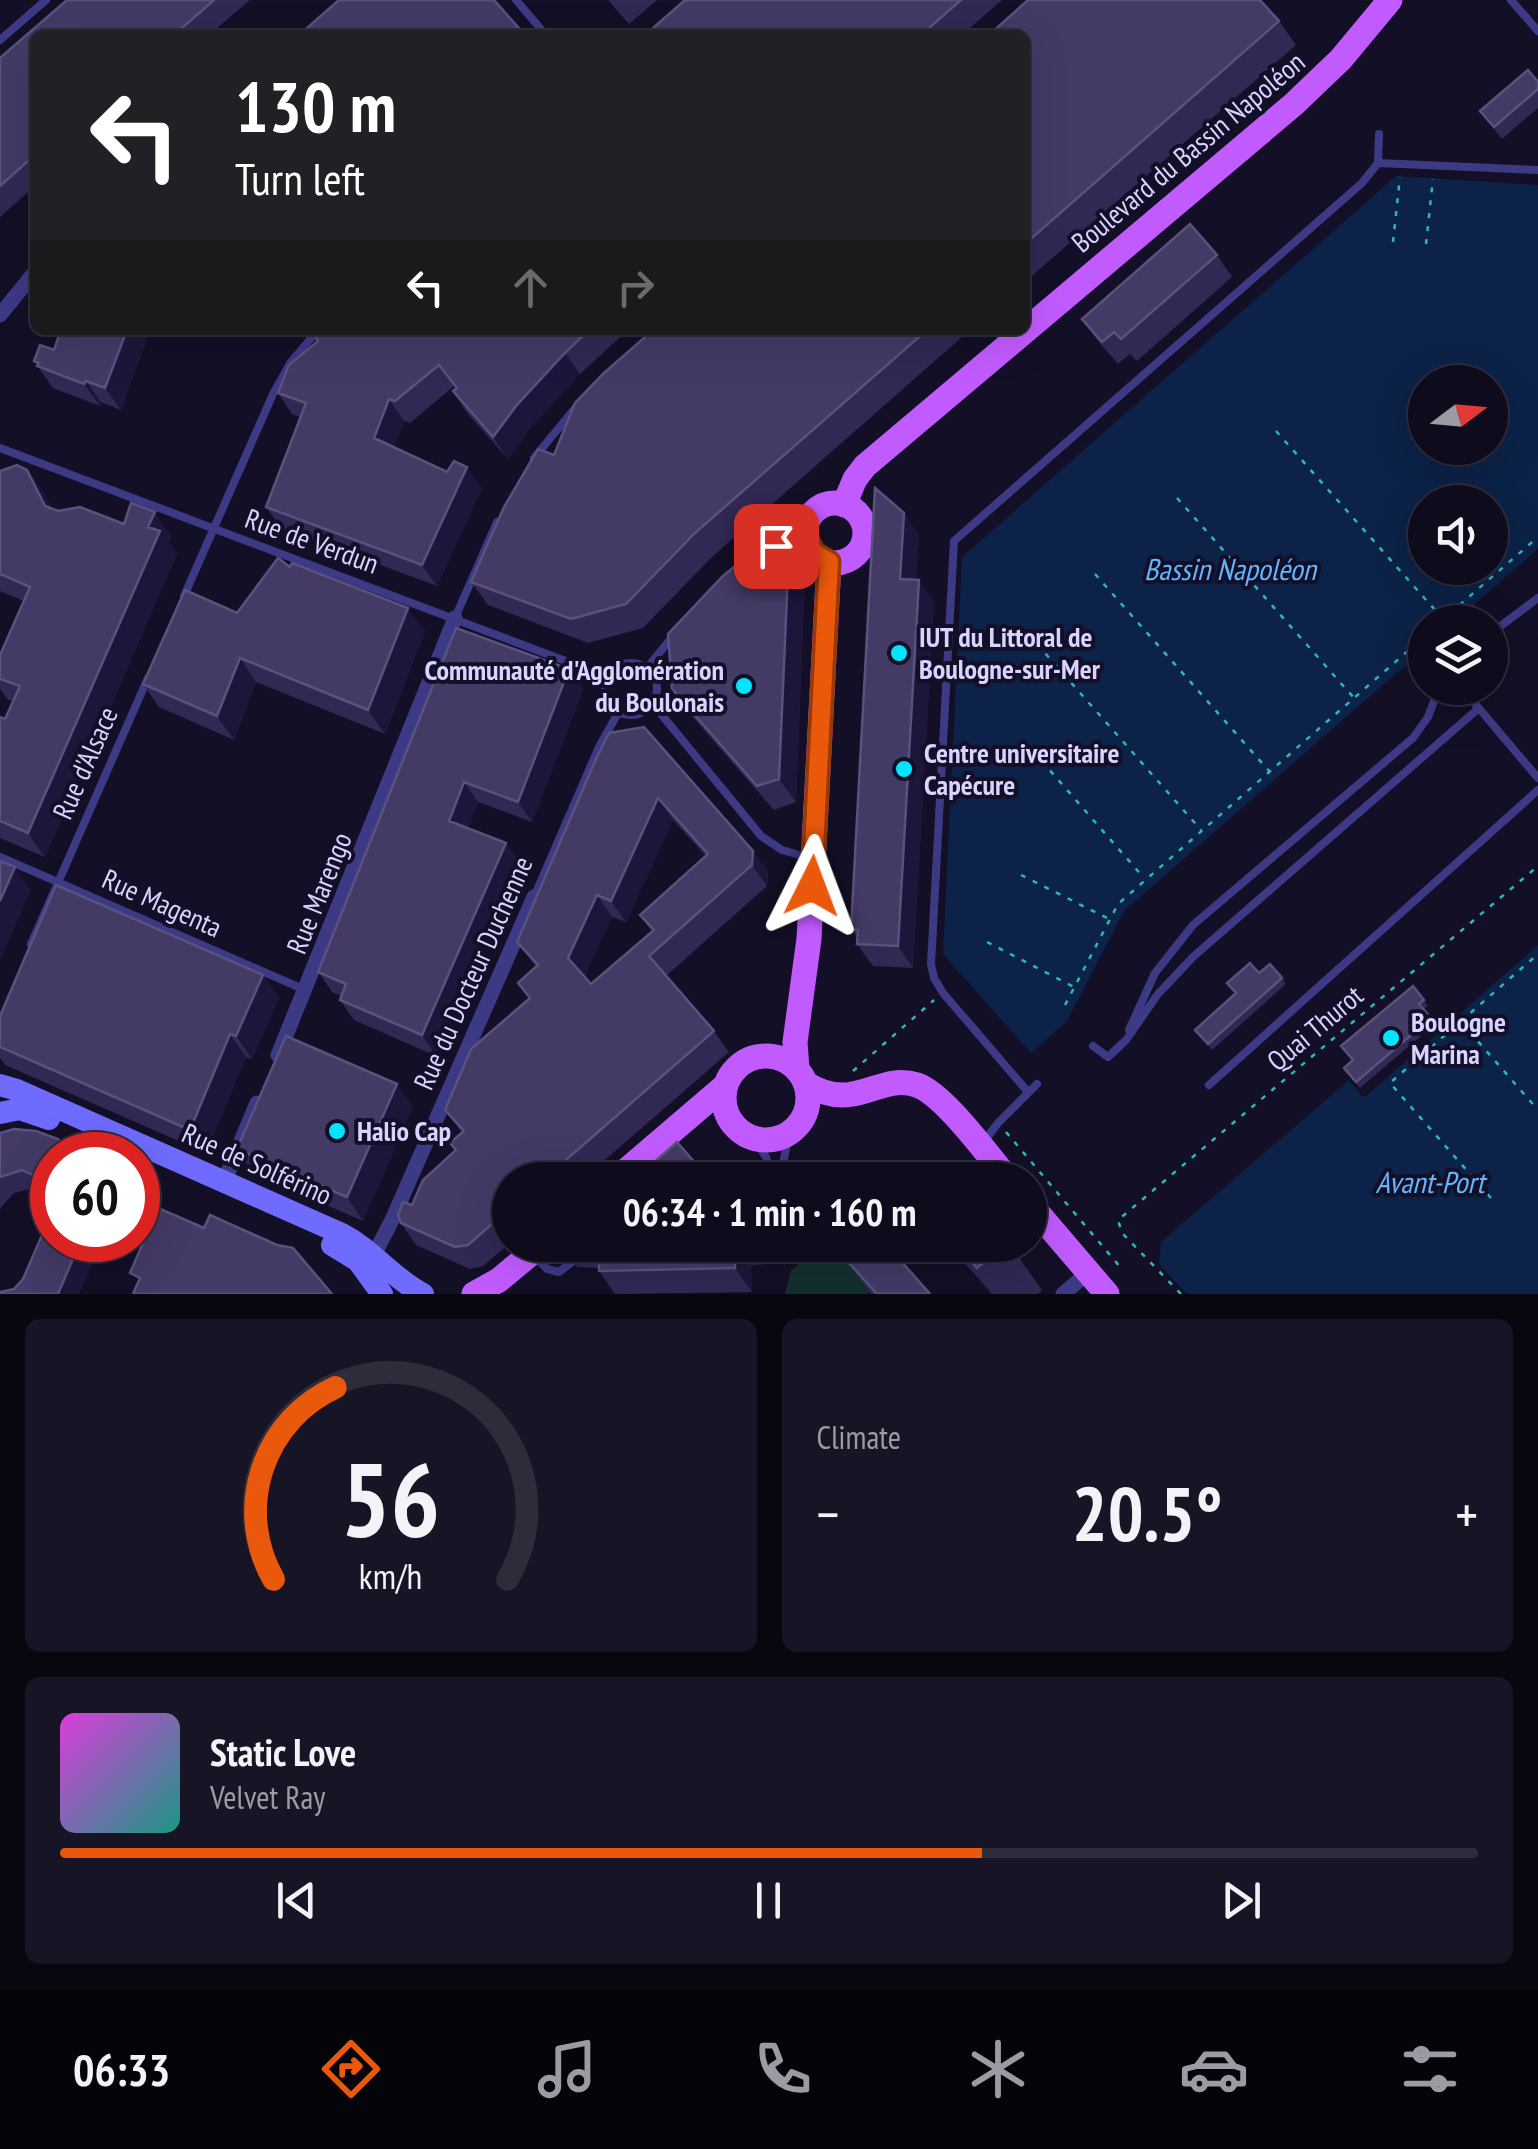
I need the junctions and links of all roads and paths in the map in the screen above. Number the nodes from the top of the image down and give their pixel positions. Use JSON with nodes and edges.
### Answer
{"nodes":[{"id":1,"x":46,"y":0,"type":"edge"},
{"id":2,"x":516,"y":0,"type":"edge"},
{"id":3,"x":1390,"y":0,"type":"edge"},
{"id":4,"x":1512,"y":0,"type":"edge"},
{"id":5,"x":542,"y":30,"type":"edge"},
{"id":6,"x":1538,"y":31,"type":"edge"},
{"id":7,"x":0,"y":40,"type":"edge"},
{"id":8,"x":1379,"y":134,"type":"dead end"},
{"id":9,"x":1378,"y":163,"type":"junction"},
{"id":10,"x":1538,"y":170,"type":"edge"},
{"id":11,"x":1401,"y":176,"type":"dead end"},
{"id":12,"x":1433,"y":178,"type":"dead end"},
{"id":13,"x":1393,"y":242,"type":"dead end"},
{"id":14,"x":1426,"y":244,"type":"dead end"},
{"id":15,"x":30,"y":278,"type":"edge"},
{"id":16,"x":0,"y":315,"type":"edge"},
{"id":17,"x":1030,"y":327,"type":"edge"},
{"id":18,"x":314,"y":335,"type":"edge"},
{"id":19,"x":1020,"y":335,"type":"edge"},
{"id":20,"x":586,"y":396,"type":"edge"},
{"id":21,"x":1276,"y":431,"type":"dead end"},
{"id":22,"x":0,"y":448,"type":"edge"},
{"id":23,"x":530,"y":463,"type":"edge"},
{"id":24,"x":1177,"y":498,"type":"dead end"},
{"id":25,"x":844,"y":505,"type":"junction"},
{"id":26,"x":501,"y":514,"type":"edge"},
{"id":27,"x":214,"y":529,"type":"junction"},
{"id":28,"x":1538,"y":536,"type":"edge"},
{"id":29,"x":806,"y":537,"type":"junction"},
{"id":30,"x":760,"y":552,"type":"edge"},
{"id":31,"x":829,"y":562,"type":"junction"},
{"id":32,"x":1096,"y":574,"type":"dead end"},
{"id":33,"x":1538,"y":598,"type":"edge"},
{"id":34,"x":1428,"y":605,"type":"edge"},
{"id":35,"x":1460,"y":605,"type":"edge"},
{"id":36,"x":177,"y":613,"type":"edge"},
{"id":37,"x":455,"y":618,"type":"junction"},
{"id":38,"x":1508,"y":620,"type":"edge"},
{"id":39,"x":680,"y":628,"type":"edge"},
{"id":40,"x":1037,"y":644,"type":"dead end"},
{"id":41,"x":1408,"y":651,"type":"edge"},
{"id":42,"x":153,"y":667,"type":"edge"},
{"id":43,"x":647,"y":668,"type":"junction"},
{"id":44,"x":608,"y":677,"type":"junction"},
{"id":45,"x":1354,"y":698,"type":"junction"},
{"id":46,"x":652,"y":704,"type":"junction"},
{"id":47,"x":1433,"y":705,"type":"edge"},
{"id":48,"x":1477,"y":705,"type":"edge"},
{"id":49,"x":1479,"y":708,"type":"junction"},
{"id":50,"x":619,"y":712,"type":"junction"},
{"id":51,"x":1032,"y":751,"type":"dead end"},
{"id":52,"x":1270,"y":772,"type":"junction"},
{"id":53,"x":1538,"y":778,"type":"edge"},
{"id":54,"x":1538,"y":790,"type":"edge"},
{"id":55,"x":1202,"y":831,"type":"junction"},
{"id":56,"x":0,"y":856,"type":"edge"},
{"id":57,"x":813,"y":858,"type":"junction"},
{"id":58,"x":1538,"y":866,"type":"edge"},
{"id":59,"x":1021,"y":874,"type":"dead end"},
{"id":60,"x":1146,"y":880,"type":"junction"},
{"id":61,"x":58,"y":882,"type":"junction"},
{"id":62,"x":534,"y":897,"type":"joint"},
{"id":63,"x":1110,"y":920,"type":"junction"},
{"id":64,"x":986,"y":942,"type":"dead end"},
{"id":65,"x":29,"y":950,"type":"edge"},
{"id":66,"x":1538,"y":954,"type":"edge"},
{"id":67,"x":1532,"y":959,"type":"junction"},
{"id":68,"x":1538,"y":966,"type":"edge"},
{"id":69,"x":1075,"y":987,"type":"junction"},
{"id":70,"x":307,"y":991,"type":"junction"},
{"id":71,"x":943,"y":993,"type":"junction"},
{"id":72,"x":1065,"y":1005,"type":"dead end"},
{"id":73,"x":799,"y":1015,"type":"junction"},
{"id":74,"x":1460,"y":1020,"type":"junction"},
{"id":75,"x":1126,"y":1040,"type":"junction"},
{"id":76,"x":1094,"y":1046,"type":"dead end"},
{"id":77,"x":753,"y":1058,"type":"junction"},
{"id":78,"x":801,"y":1076,"type":"junction"},
{"id":79,"x":1037,"y":1084,"type":"dead end"},
{"id":80,"x":0,"y":1085,"type":"edge"},
{"id":81,"x":1209,"y":1085,"type":"dead end"},
{"id":82,"x":726,"y":1086,"type":"junction"},
{"id":83,"x":1028,"y":1092,"type":"junction"},
{"id":84,"x":832,"y":1096,"type":"junction"},
{"id":85,"x":1538,"y":1110,"type":"edge"},
{"id":86,"x":0,"y":1113,"type":"edge"},
{"id":87,"x":998,"y":1122,"type":"junction"},
{"id":88,"x":79,"y":1132,"type":"edge"},
{"id":89,"x":789,"y":1132,"type":"junction"},
{"id":90,"x":752,"y":1137,"type":"junction"},
{"id":91,"x":980,"y":1146,"type":"junction"},
{"id":92,"x":640,"y":1162,"type":"edge"},
{"id":93,"x":767,"y":1162,"type":"edge"},
{"id":94,"x":785,"y":1162,"type":"edge"},
{"id":95,"x":994,"y":1162,"type":"edge"},
{"id":96,"x":160,"y":1166,"type":"edge"},
{"id":97,"x":224,"y":1182,"type":"junction"},
{"id":98,"x":1491,"y":1198,"type":"dead end"},
{"id":99,"x":1047,"y":1224,"type":"edge"},
{"id":100,"x":374,"y":1254,"type":"junction"},
{"id":101,"x":521,"y":1262,"type":"edge"},
{"id":102,"x":539,"y":1262,"type":"edge"},
{"id":103,"x":572,"y":1262,"type":"edge"},
{"id":104,"x":1120,"y":1268,"type":"dead end"},
{"id":105,"x":1088,"y":1272,"type":"junction"},
{"id":106,"x":382,"y":1294,"type":"edge"},
{"id":107,"x":423,"y":1294,"type":"edge"},
{"id":108,"x":474,"y":1294,"type":"edge"},
{"id":109,"x":1064,"y":1294,"type":"edge"},
{"id":110,"x":1107,"y":1294,"type":"edge"},
{"id":111,"x":1181,"y":1294,"type":"edge"}],
"edges":[{"from":1,"to":7,"type":"lane"},
{"from":2,"to":5,"type":"lane"},
{"from":3,"to":17,"type":"main road","name":"Boulevard du Bassin Napoléon"},
{"from":4,"to":6,"type":"lane"},
{"from":8,"to":9,"type":"lane"},
{"from":9,"to":10,"type":"lane"},
{"from":9,"to":71,"type":"lane"},
{"from":11,"to":13,"type":"path"},
{"from":12,"to":14,"type":"path"},
{"from":15,"to":16,"type":"street"},
{"from":18,"to":27,"type":"lane"},
{"from":19,"to":25,"type":"main road","name":"Boulevard du Bassin Napoléon"},
{"from":20,"to":23,"type":"lane"},
{"from":21,"to":34,"type":"path"},
{"from":22,"to":27,"type":"lane","name":"Rue de Verdun"},
{"from":24,"to":45,"type":"path"},
{"from":25,"to":29,"type":"main road"},
{"from":25,"to":31,"type":"main road"},
{"from":26,"to":37,"type":"lane"},
{"from":27,"to":36,"type":"lane"},
{"from":27,"to":37,"type":"lane","name":"Rue de Verdun"},
{"from":28,"to":35,"type":"path"},
{"from":29,"to":30,"type":"lane"},
{"from":29,"to":31,"type":"main road"},
{"from":31,"to":57,"type":"main road"},
{"from":32,"to":52,"type":"path"},
{"from":33,"to":38,"type":"lane"},
{"from":37,"to":44,"type":"lane","name":"Rue de Verdun"},
{"from":37,"to":70,"type":"street","name":"Rue Marengo"},
{"from":39,"to":43,"type":"lane"},
{"from":40,"to":55,"type":"path"},
{"from":41,"to":45,"type":"path"},
{"from":42,"to":61,"type":"lane","name":"Rue d'Alsace"},
{"from":43,"to":44,"type":"lane"},
{"from":43,"to":46,"type":"lane"},
{"from":44,"to":50,"type":"lane"},
{"from":45,"to":52,"type":"path"},
{"from":46,"to":50,"type":"lane"},
{"from":46,"to":57,"type":"lane"},
{"from":47,"to":75,"type":"lane"},
{"from":48,"to":49,"type":"lane"},
{"from":49,"to":53,"type":"lane"},
{"from":49,"to":75,"type":"lane"},
{"from":50,"to":62,"type":"lane","name":"Rue du Docteur Duchenne"},
{"from":51,"to":60,"type":"path"},
{"from":52,"to":55,"type":"path"},
{"from":54,"to":81,"type":"lane"},
{"from":55,"to":60,"type":"path"},
{"from":56,"to":61,"type":"lane","name":"Rue Magenta"},
{"from":57,"to":73,"type":"main road"},
{"from":58,"to":111,"type":"path","name":"Quai Thurot"},
{"from":59,"to":63,"type":"path"},
{"from":60,"to":63,"type":"path"},
{"from":61,"to":65,"type":"lane","name":"Rue d'Alsace"},
{"from":61,"to":70,"type":"lane","name":"Rue Magenta"},
{"from":62,"to":100,"type":"street","name":"Rue du Docteur Duchenne"},
{"from":63,"to":69,"type":"path"},
{"from":64,"to":69,"type":"path"},
{"from":66,"to":67,"type":"path"},
{"from":67,"to":68,"type":"path"},
{"from":67,"to":74,"type":"path"},
{"from":69,"to":72,"type":"path"},
{"from":70,"to":97,"type":"street","name":"Rue Marengo"},
{"from":71,"to":83,"type":"lane"},
{"from":71,"to":84,"type":"path"},
{"from":73,"to":77,"type":"main road"},
{"from":73,"to":78,"type":"main road"},
{"from":74,"to":85,"type":"path"},
{"from":74,"to":98,"type":"path"},
{"from":75,"to":76,"type":"lane"},
{"from":77,"to":78,"type":"main road"},
{"from":77,"to":82,"type":"main road"},
{"from":78,"to":84,"type":"main road"},
{"from":78,"to":89,"type":"main road"},
{"from":79,"to":83,"type":"lane"},
{"from":80,"to":97,"type":"main road","name":"Rue de Solférino"},
{"from":82,"to":90,"type":"main road"},
{"from":82,"to":92,"type":"main road"},
{"from":83,"to":87,"type":"lane"},
{"from":84,"to":91,"type":"main road"},
{"from":86,"to":88,"type":"main road","name":"Rue de Solférino"},
{"from":87,"to":91,"type":"lane"},
{"from":87,"to":104,"type":"path"},
{"from":89,"to":90,"type":"main road"},
{"from":89,"to":94,"type":"lane"},
{"from":90,"to":93,"type":"lane"},
{"from":91,"to":95,"type":"main road"},
{"from":96,"to":106,"type":"main road","name":"Rue de Solférino"},
{"from":97,"to":100,"type":"main road","name":"Rue de Solférino"},
{"from":99,"to":105,"type":"main road"},
{"from":100,"to":107,"type":"main road","name":"Rue de Solférino"},
{"from":101,"to":108,"type":"main road"},
{"from":102,"to":103,"type":"lane"},
{"from":105,"to":109,"type":"street"},
{"from":105,"to":110,"type":"main road"}]}
